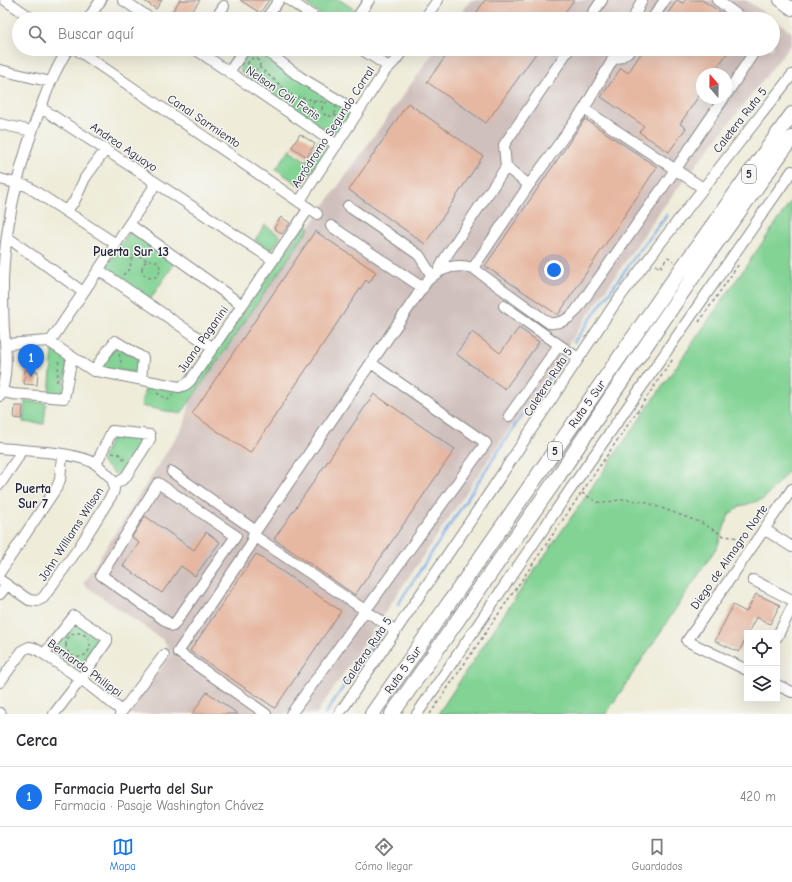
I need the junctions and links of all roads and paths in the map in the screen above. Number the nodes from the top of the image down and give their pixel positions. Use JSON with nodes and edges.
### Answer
{"nodes":[{"id":1,"x":4,"y":0,"type":"edge"},
{"id":2,"x":101,"y":0,"type":"edge"},
{"id":3,"x":123,"y":0,"type":"edge"},
{"id":4,"x":279,"y":0,"type":"edge"},
{"id":5,"x":289,"y":0,"type":"edge"},
{"id":6,"x":369,"y":0,"type":"edge"},
{"id":7,"x":438,"y":0,"type":"edge"},
{"id":8,"x":602,"y":0,"type":"edge"},
{"id":9,"x":642,"y":0,"type":"edge"},
{"id":10,"x":665,"y":0,"type":"edge"},
{"id":11,"x":717,"y":0,"type":"edge"},
{"id":12,"x":780,"y":0,"type":"edge"},
{"id":13,"x":302,"y":4,"type":"edge"},
{"id":14,"x":224,"y":6,"type":"dead end"},
{"id":15,"x":792,"y":9,"type":"edge"},
{"id":16,"x":22,"y":12,"type":"edge"},
{"id":17,"x":93,"y":12,"type":"edge"},
{"id":18,"x":141,"y":12,"type":"edge"},
{"id":19,"x":220,"y":12,"type":"edge"},
{"id":20,"x":271,"y":12,"type":"edge"},
{"id":21,"x":310,"y":12,"type":"edge"},
{"id":22,"x":361,"y":12,"type":"edge"},
{"id":23,"x":429,"y":12,"type":"edge"},
{"id":24,"x":594,"y":12,"type":"edge"},
{"id":25,"x":636,"y":12,"type":"edge"},
{"id":26,"x":657,"y":12,"type":"edge"},
{"id":27,"x":733,"y":12,"type":"edge"},
{"id":28,"x":64,"y":56,"type":"edge"},
{"id":29,"x":86,"y":56,"type":"edge"},
{"id":30,"x":205,"y":56,"type":"edge"},
{"id":31,"x":240,"y":56,"type":"edge"},
{"id":32,"x":273,"y":56,"type":"edge"},
{"id":33,"x":372,"y":56,"type":"edge"},
{"id":34,"x":399,"y":56,"type":"edge"},
{"id":35,"x":564,"y":56,"type":"edge"},
{"id":36,"x":615,"y":56,"type":"edge"},
{"id":37,"x":622,"y":56,"type":"edge"},
{"id":38,"x":751,"y":56,"type":"edge"},
{"id":39,"x":612,"y":60,"type":"junction"},
{"id":40,"x":259,"y":67,"type":"junction"},
{"id":41,"x":389,"y":67,"type":"junction"},
{"id":42,"x":0,"y":70,"type":"edge"},
{"id":43,"x":229,"y":72,"type":"junction"},
{"id":44,"x":792,"y":75,"type":"edge"},
{"id":45,"x":51,"y":82,"type":"junction"},
{"id":46,"x":732,"y":86,"type":"edge"},
{"id":47,"x":318,"y":88,"type":"junction"},
{"id":48,"x":314,"y":100,"type":"junction"},
{"id":49,"x":324,"y":104,"type":"junction"},
{"id":50,"x":720,"y":104,"type":"edge"},
{"id":51,"x":40,"y":108,"type":"junction"},
{"id":52,"x":584,"y":109,"type":"junction"},
{"id":53,"x":358,"y":112,"type":"junction"},
{"id":54,"x":792,"y":114,"type":"edge"},
{"id":55,"x":343,"y":117,"type":"dead end"},
{"id":56,"x":0,"y":124,"type":"edge"},
{"id":57,"x":306,"y":124,"type":"junction"},
{"id":58,"x":32,"y":131,"type":"junction"},
{"id":59,"x":792,"y":138,"type":"edge"},
{"id":60,"x":328,"y":139,"type":"junction"},
{"id":61,"x":337,"y":145,"type":"junction"},
{"id":62,"x":106,"y":149,"type":"junction"},
{"id":63,"x":506,"y":167,"type":"junction"},
{"id":64,"x":675,"y":170,"type":"junction"},
{"id":65,"x":792,"y":171,"type":"edge"},
{"id":66,"x":0,"y":179,"type":"edge"},
{"id":67,"x":152,"y":180,"type":"junction"},
{"id":68,"x":16,"y":183,"type":"junction"},
{"id":69,"x":529,"y":185,"type":"junction"},
{"id":70,"x":703,"y":188,"type":"junction"},
{"id":71,"x":299,"y":202,"type":"junction"},
{"id":72,"x":348,"y":206,"type":"dead end"},
{"id":73,"x":66,"y":210,"type":"junction"},
{"id":74,"x":313,"y":211,"type":"joint"},
{"id":75,"x":129,"y":224,"type":"junction"},
{"id":76,"x":331,"y":226,"type":"dead end"},
{"id":77,"x":7,"y":237,"type":"junction"},
{"id":78,"x":114,"y":246,"type":"junction"},
{"id":79,"x":134,"y":256,"type":"junction"},
{"id":80,"x":649,"y":258,"type":"junction"},
{"id":81,"x":273,"y":260,"type":"junction"},
{"id":82,"x":742,"y":260,"type":"dead end"},
{"id":83,"x":147,"y":261,"type":"junction"},
{"id":84,"x":473,"y":268,"type":"junction"},
{"id":85,"x":682,"y":268,"type":"junction"},
{"id":86,"x":98,"y":270,"type":"junction"},
{"id":87,"x":435,"y":274,"type":"junction"},
{"id":88,"x":2,"y":279,"type":"edge"},
{"id":89,"x":118,"y":283,"type":"junction"},
{"id":90,"x":423,"y":288,"type":"junction"},
{"id":91,"x":83,"y":292,"type":"junction"},
{"id":92,"x":242,"y":305,"type":"junction"},
{"id":93,"x":504,"y":306,"type":"dead end"},
{"id":94,"x":697,"y":325,"type":"dead end"},
{"id":95,"x":115,"y":341,"type":"junction"},
{"id":96,"x":50,"y":342,"type":"junction"},
{"id":97,"x":6,"y":344,"type":"junction"},
{"id":98,"x":559,"y":345,"type":"junction"},
{"id":99,"x":213,"y":348,"type":"junction"},
{"id":100,"x":676,"y":356,"type":"dead end"},
{"id":101,"x":72,"y":357,"type":"junction"},
{"id":102,"x":578,"y":358,"type":"junction"},
{"id":103,"x":371,"y":363,"type":"junction"},
{"id":104,"x":58,"y":371,"type":"dead end"},
{"id":105,"x":94,"y":371,"type":"junction"},
{"id":106,"x":125,"y":376,"type":"junction"},
{"id":107,"x":141,"y":379,"type":"junction"},
{"id":108,"x":57,"y":382,"type":"dead end"},
{"id":109,"x":1,"y":393,"type":"edge"},
{"id":110,"x":509,"y":416,"type":"dead end"},
{"id":111,"x":0,"y":448,"type":"edge"},
{"id":112,"x":104,"y":449,"type":"junction"},
{"id":113,"x":21,"y":450,"type":"junction"},
{"id":114,"x":62,"y":455,"type":"junction"},
{"id":115,"x":96,"y":464,"type":"junction"},
{"id":116,"x":134,"y":464,"type":"junction"},
{"id":117,"x":172,"y":472,"type":"dead end"},
{"id":118,"x":0,"y":484,"type":"edge"},
{"id":119,"x":114,"y":485,"type":"junction"},
{"id":120,"x":195,"y":488,"type":"junction"},
{"id":121,"x":792,"y":489,"type":"edge"},
{"id":122,"x":578,"y":491,"type":"dead end"},
{"id":123,"x":581,"y":493,"type":"junction"},
{"id":124,"x":186,"y":501,"type":"junction"},
{"id":125,"x":763,"y":531,"type":"junction"},
{"id":126,"x":255,"y":533,"type":"junction"},
{"id":127,"x":792,"y":547,"type":"edge"},
{"id":128,"x":0,"y":572,"type":"edge"},
{"id":129,"x":753,"y":580,"type":"dead end"},
{"id":130,"x":3,"y":582,"type":"edge"},
{"id":131,"x":0,"y":594,"type":"edge"},
{"id":132,"x":792,"y":600,"type":"edge"},
{"id":133,"x":792,"y":607,"type":"edge"},
{"id":134,"x":365,"y":611,"type":"junction"},
{"id":135,"x":396,"y":631,"type":"junction"},
{"id":136,"x":780,"y":631,"type":"edge"},
{"id":137,"x":68,"y":638,"type":"joint"},
{"id":138,"x":44,"y":654,"type":"junction"},
{"id":139,"x":164,"y":655,"type":"dead end"},
{"id":140,"x":744,"y":669,"type":"edge"},
{"id":141,"x":81,"y":679,"type":"junction"},
{"id":142,"x":0,"y":682,"type":"edge"},
{"id":143,"x":780,"y":686,"type":"edge"},
{"id":144,"x":792,"y":692,"type":"edge"},
{"id":145,"x":121,"y":713,"type":"edge"},
{"id":146,"x":54,"y":714,"type":"edge"},
{"id":147,"x":266,"y":714,"type":"edge"},
{"id":148,"x":291,"y":714,"type":"edge"},
{"id":149,"x":339,"y":714,"type":"edge"},
{"id":150,"x":372,"y":714,"type":"edge"},
{"id":151,"x":392,"y":714,"type":"edge"},
{"id":152,"x":417,"y":714,"type":"edge"},
{"id":153,"x":430,"y":714,"type":"edge"}],
"edges":[{"from":1,"to":16,"type":"street"},
{"from":2,"to":17,"type":"street"},
{"from":3,"to":18,"type":"street"},
{"from":4,"to":20,"type":"street"},
{"from":5,"to":13,"type":"street"},
{"from":6,"to":22,"type":"street"},
{"from":7,"to":23,"type":"street"},
{"from":8,"to":24,"type":"street"},
{"from":9,"to":25,"type":"street"},
{"from":10,"to":26,"type":"street"},
{"from":11,"to":27,"type":"street"},
{"from":12,"to":15,"type":"main road"},
{"from":13,"to":21,"type":"street"},
{"from":14,"to":19,"type":"street"},
{"from":28,"to":45,"type":"street"},
{"from":29,"to":71,"type":"street","name":"Canal Sarmiento"},
{"from":30,"to":43,"type":"street","name":"Nelson Coli Feris"},
{"from":31,"to":43,"type":"street"},
{"from":32,"to":47,"type":"street"},
{"from":33,"to":41,"type":"street"},
{"from":34,"to":41,"type":"street","name":"Aeródromo Segundo Corral"},
{"from":35,"to":63,"type":"street"},
{"from":36,"to":39,"type":"street"},
{"from":37,"to":39,"type":"street"},
{"from":38,"to":46,"type":"street"},
{"from":39,"to":52,"type":"street"},
{"from":40,"to":40,"type":"path"},
{"from":40,"to":48,"type":"path"},
{"from":41,"to":53,"type":"street","name":"Aeródromo Segundo Corral"},
{"from":42,"to":45,"type":"street"},
{"from":43,"to":57,"type":"street","name":"Nelson Coli Feris"},
{"from":44,"to":70,"type":"street","name":"Caletera Ruta 5"},
{"from":45,"to":51,"type":"street"},
{"from":47,"to":48,"type":"path"},
{"from":47,"to":53,"type":"street"},
{"from":48,"to":49,"type":"path"},
{"from":48,"to":57,"type":"path"},
{"from":49,"to":49,"type":"path"},
{"from":50,"to":64,"type":"street"},
{"from":51,"to":58,"type":"street"},
{"from":51,"to":62,"type":"street","name":"Andrea Aguayo"},
{"from":52,"to":64,"type":"street"},
{"from":52,"to":69,"type":"street"},
{"from":53,"to":61,"type":"street","name":"Aeródromo Segundo Corral"},
{"from":54,"to":85,"type":"highway","name":"Ruta 5 Sur","number":"5"},
{"from":55,"to":60,"type":"path"},
{"from":56,"to":58,"type":"street"},
{"from":57,"to":60,"type":"street","name":"Nelson Coli Feris"},
{"from":58,"to":68,"type":"street"},
{"from":59,"to":151,"type":"highway","name":"Ruta 5 Sur","number":"5"},
{"from":60,"to":61,"type":"street","name":"Nelson Coli Feris"},
{"from":61,"to":71,"type":"street","name":"Aeródromo Segundo Corral"},
{"from":62,"to":67,"type":"street","name":"Andrea Aguayo"},
{"from":62,"to":73,"type":"street"},
{"from":63,"to":69,"type":"street"},
{"from":63,"to":87,"type":"street"},
{"from":64,"to":70,"type":"street"},
{"from":64,"to":84,"type":"street"},
{"from":65,"to":152,"type":"street"},
{"from":66,"to":68,"type":"street"},
{"from":67,"to":75,"type":"street","name":"Andrea Aguayo"},
{"from":67,"to":81,"type":"street"},
{"from":68,"to":73,"type":"street"},
{"from":68,"to":77,"type":"street"},
{"from":69,"to":84,"type":"street"},
{"from":70,"to":80,"type":"street","name":"Caletera Ruta 5"},
{"from":71,"to":74,"type":"street","name":"Canal Sarmiento"},
{"from":72,"to":87,"type":"street"},
{"from":73,"to":78,"type":"street"},
{"from":74,"to":81,"type":"street","name":"Juana Paganini"},
{"from":75,"to":78,"type":"street","name":"Andrea Aguayo"},
{"from":75,"to":92,"type":"street"},
{"from":76,"to":90,"type":"street"},
{"from":77,"to":88,"type":"street"},
{"from":77,"to":91,"type":"street"},
{"from":78,"to":79,"type":"path"},
{"from":78,"to":86,"type":"street","name":"Andrea Aguayo"},
{"from":79,"to":83,"type":"path"},
{"from":79,"to":89,"type":"path"},
{"from":80,"to":85,"type":"path"},
{"from":80,"to":102,"type":"street","name":"Caletera Ruta 5"},
{"from":81,"to":92,"type":"street","name":"Juana Paganini"},
{"from":82,"to":94,"type":"path"},
{"from":83,"to":83,"type":"path"},
{"from":84,"to":87,"type":"street"},
{"from":85,"to":150,"type":"highway","name":"Ruta 5 Sur","number":"5"},
{"from":86,"to":89,"type":"street"},
{"from":86,"to":91,"type":"street","name":"Andrea Aguayo"},
{"from":87,"to":90,"type":"street"},
{"from":88,"to":97,"type":"street"},
{"from":89,"to":99,"type":"street"},
{"from":90,"to":103,"type":"street"},
{"from":91,"to":96,"type":"street","name":"Andrea Aguayo"},
{"from":92,"to":99,"type":"street","name":"Juana Paganini"},
{"from":93,"to":98,"type":"street"},
{"from":95,"to":105,"type":"street"},
{"from":95,"to":106,"type":"path"},
{"from":95,"to":107,"type":"street"},
{"from":96,"to":97,"type":"street"},
{"from":96,"to":101,"type":"street","name":"Juana Paganini"},
{"from":97,"to":109,"type":"street"},
{"from":98,"to":102,"type":"street"},
{"from":98,"to":110,"type":"street"},
{"from":99,"to":107,"type":"street","name":"Juana Paganini"},
{"from":100,"to":123,"type":"path"},
{"from":101,"to":105,"type":"street","name":"Juana Paganini"},
{"from":101,"to":109,"type":"street"},
{"from":102,"to":135,"type":"street","name":"Caletera Ruta 5"},
{"from":103,"to":126,"type":"street"},
{"from":103,"to":134,"type":"street"},
{"from":104,"to":108,"type":"path"},
{"from":105,"to":106,"type":"street","name":"Juana Paganini"},
{"from":106,"to":107,"type":"street","name":"Juana Paganini"},
{"from":111,"to":113,"type":"street","name":"John Williams Wilson"},
{"from":112,"to":115,"type":"street"},
{"from":112,"to":116,"type":"path"},
{"from":112,"to":116,"type":"street"},
{"from":113,"to":114,"type":"street","name":"John Williams Wilson"},
{"from":113,"to":118,"type":"street"},
{"from":114,"to":115,"type":"street","name":"John Williams Wilson"},
{"from":114,"to":128,"type":"street"},
{"from":115,"to":119,"type":"street","name":"John Williams Wilson"},
{"from":116,"to":119,"type":"street"},
{"from":117,"to":120,"type":"street"},
{"from":119,"to":130,"type":"street","name":"John Williams Wilson"},
{"from":120,"to":124,"type":"street"},
{"from":120,"to":126,"type":"street"},
{"from":121,"to":125,"type":"street","name":"Diego de Almagro Norte"},
{"from":122,"to":123,"type":"path"},
{"from":123,"to":125,"type":"path"},
{"from":123,"to":153,"type":"path"},
{"from":124,"to":124,"type":"street"},
{"from":125,"to":127,"type":"street"},
{"from":125,"to":140,"type":"street","name":"Diego de Almagro Norte"},
{"from":126,"to":134,"type":"street"},
{"from":126,"to":147,"type":"street"},
{"from":129,"to":132,"type":"street"},
{"from":130,"to":131,"type":"street"},
{"from":133,"to":136,"type":"street"},
{"from":134,"to":135,"type":"street"},
{"from":134,"to":148,"type":"street"},
{"from":135,"to":149,"type":"street","name":"Caletera Ruta 5"},
{"from":137,"to":137,"type":"path"},
{"from":138,"to":141,"type":"street","name":"Bernardo Philippi"},
{"from":138,"to":141,"type":"street"},
{"from":138,"to":142,"type":"street","name":"Bernardo Philippi"},
{"from":139,"to":145,"type":"street"},
{"from":141,"to":145,"type":"street","name":"Bernardo Philippi"},
{"from":141,"to":146,"type":"street"},
{"from":143,"to":144,"type":"street"}]}
